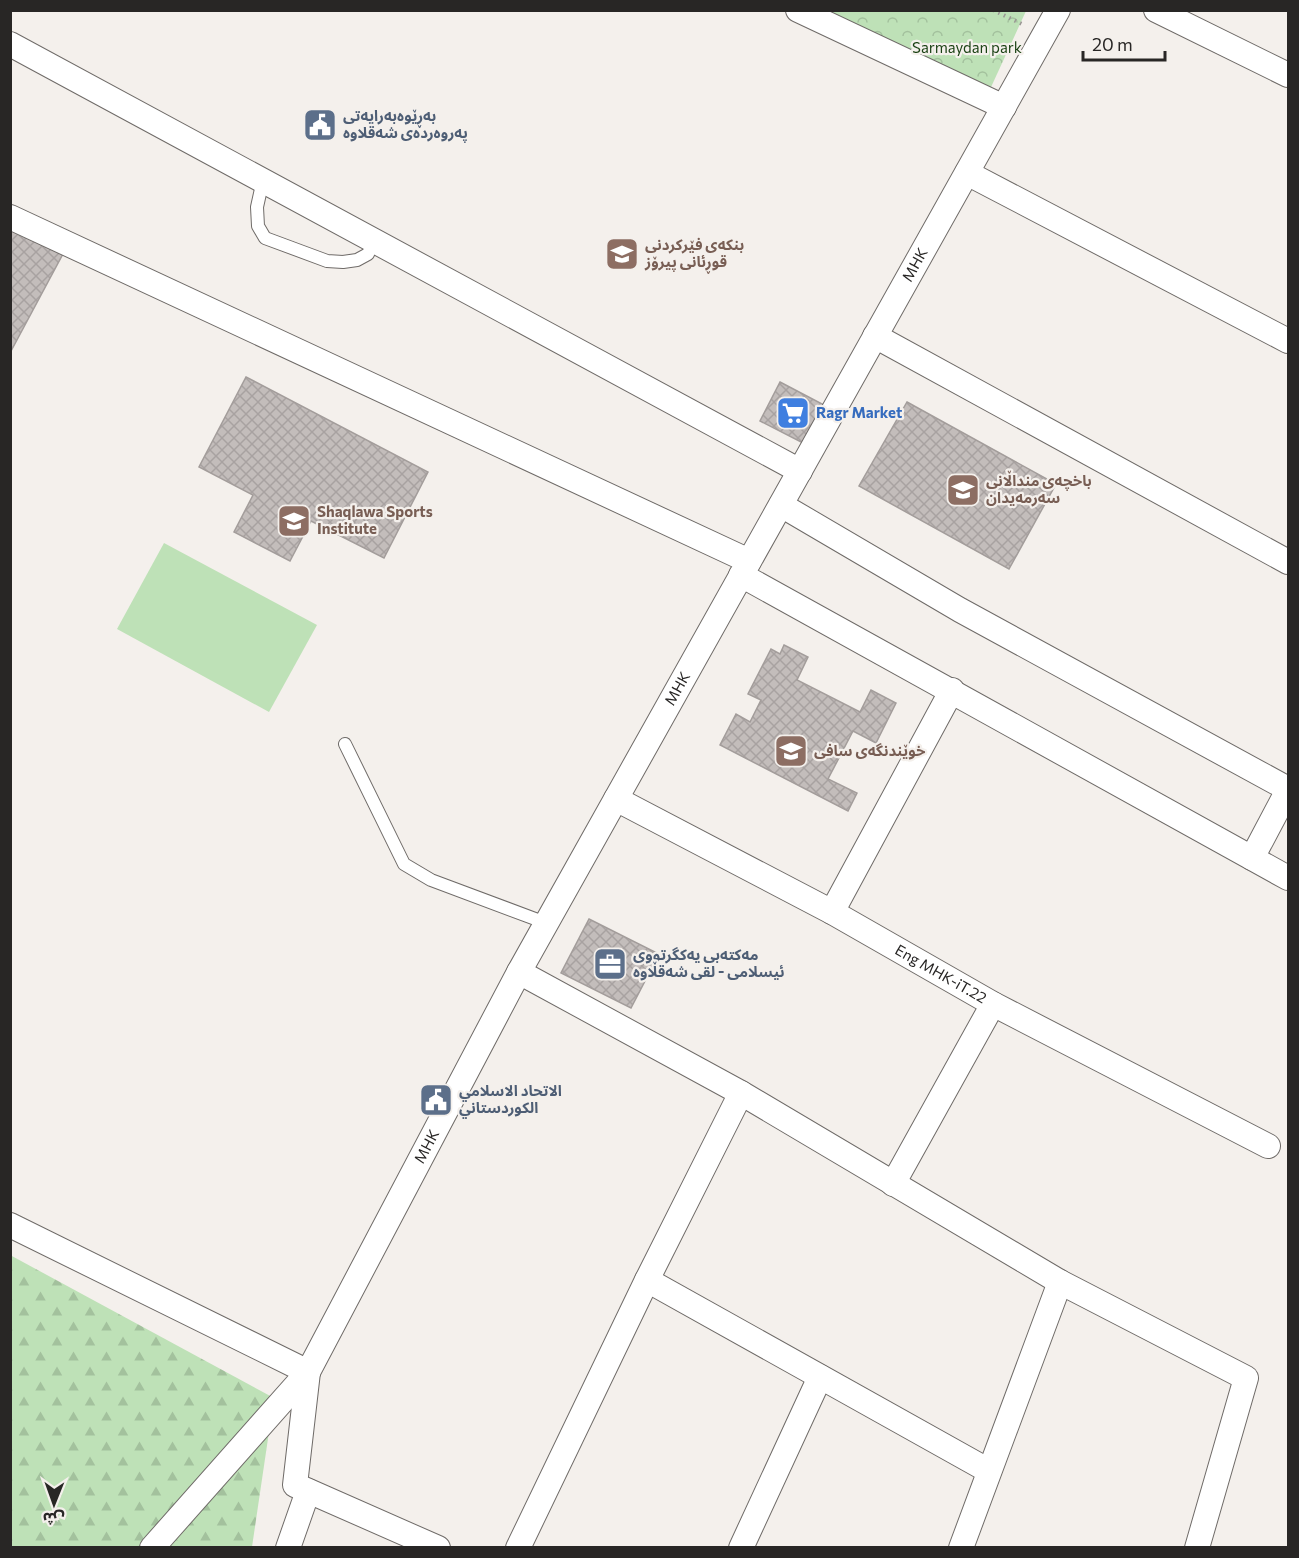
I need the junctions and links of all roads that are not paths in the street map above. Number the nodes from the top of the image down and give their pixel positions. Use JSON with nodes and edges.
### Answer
{"nodes":[{"id":1,"x":798,"y":10,"type":"edge"},
{"id":2,"x":1058,"y":10,"type":"edge"},
{"id":3,"x":1156,"y":10,"type":"edge"},
{"id":4,"x":10,"y":44,"type":"edge"},
{"id":5,"x":1288,"y":75,"type":"edge"},
{"id":6,"x":1004,"y":107,"type":"junction"},
{"id":7,"x":967,"y":173,"type":"junction"},
{"id":8,"x":263,"y":180,"type":"junction"},
{"id":9,"x":10,"y":217,"type":"edge"},
{"id":10,"x":374,"y":240,"type":"junction"},
{"id":11,"x":875,"y":336,"type":"junction"},
{"id":12,"x":1288,"y":341,"type":"edge"},
{"id":13,"x":800,"y":471,"type":"junction"},
{"id":14,"x":781,"y":505,"type":"junction"},
{"id":15,"x":1288,"y":562,"type":"edge"},
{"id":16,"x":745,"y":568,"type":"junction"},
{"id":17,"x":952,"y":690,"type":"junction"},
{"id":18,"x":345,"y":744,"type":"dead end"},
{"id":19,"x":1288,"y":789,"type":"edge"},
{"id":20,"x":616,"y":799,"type":"junction"},
{"id":21,"x":1252,"y":858,"type":"junction"},
{"id":22,"x":1288,"y":878,"type":"edge"},
{"id":23,"x":832,"y":912,"type":"junction"},
{"id":24,"x":546,"y":923,"type":"junction"},
{"id":25,"x":519,"y":972,"type":"junction"},
{"id":26,"x":993,"y":1004,"type":"junction"},
{"id":27,"x":741,"y":1093,"type":"junction"},
{"id":28,"x":1268,"y":1146,"type":"dead end"},
{"id":29,"x":892,"y":1184,"type":"junction"},
{"id":30,"x":10,"y":1225,"type":"edge"},
{"id":31,"x":647,"y":1280,"type":"junction"},
{"id":32,"x":1060,"y":1282,"type":"junction"},
{"id":33,"x":308,"y":1372,"type":"junction"},
{"id":34,"x":820,"y":1377,"type":"junction"},
{"id":35,"x":989,"y":1472,"type":"junction"},
{"id":36,"x":308,"y":1491,"type":"junction"},
{"id":37,"x":152,"y":1548,"type":"edge"},
{"id":38,"x":288,"y":1548,"type":"edge"},
{"id":39,"x":438,"y":1548,"type":"edge"},
{"id":40,"x":518,"y":1548,"type":"edge"},
{"id":41,"x":741,"y":1548,"type":"edge"},
{"id":42,"x":961,"y":1548,"type":"edge"},
{"id":43,"x":1197,"y":1548,"type":"edge"}],
"edges":[{"from":1,"to":6,"type":"street"},
{"from":2,"to":6,"type":"street","name":"MHK"},
{"from":3,"to":5,"type":"street"},
{"from":4,"to":8,"type":"street"},
{"from":6,"to":7,"type":"street","name":"MHK"},
{"from":7,"to":11,"type":"street","name":"MHK"},
{"from":7,"to":12,"type":"street"},
{"from":8,"to":10,"type":"street"},
{"from":8,"to":10,"type":"lane"},
{"from":9,"to":16,"type":"street"},
{"from":10,"to":13,"type":"street"},
{"from":11,"to":13,"type":"street","name":"MHK"},
{"from":11,"to":15,"type":"street"},
{"from":13,"to":14,"type":"street","name":"MHK"},
{"from":14,"to":16,"type":"street","name":"MHK"},
{"from":14,"to":19,"type":"street"},
{"from":16,"to":17,"type":"street"},
{"from":16,"to":20,"type":"street","name":"MHK"},
{"from":17,"to":21,"type":"street"},
{"from":17,"to":23,"type":"street"},
{"from":18,"to":24,"type":"lane"},
{"from":19,"to":21,"type":"street"},
{"from":20,"to":23,"type":"street","name":"Eng MHK-iT.22"},
{"from":20,"to":24,"type":"street","name":"MHK"},
{"from":21,"to":22,"type":"street"},
{"from":23,"to":26,"type":"street","name":"Eng MHK-iT.22"},
{"from":24,"to":25,"type":"street","name":"MHK"},
{"from":25,"to":27,"type":"street"},
{"from":25,"to":33,"type":"street","name":"MHK"},
{"from":26,"to":28,"type":"street","name":"Eng MHK-iT.22"},
{"from":26,"to":29,"type":"street"},
{"from":27,"to":29,"type":"street"},
{"from":27,"to":31,"type":"street"},
{"from":29,"to":32,"type":"street"},
{"from":30,"to":33,"type":"street"},
{"from":31,"to":34,"type":"street"},
{"from":31,"to":40,"type":"street"},
{"from":32,"to":35,"type":"street"},
{"from":32,"to":43,"type":"street"},
{"from":33,"to":36,"type":"street"},
{"from":33,"to":37,"type":"street"},
{"from":34,"to":35,"type":"street"},
{"from":34,"to":41,"type":"street"},
{"from":35,"to":42,"type":"street"},
{"from":36,"to":38,"type":"street"},
{"from":36,"to":39,"type":"street"}]}
